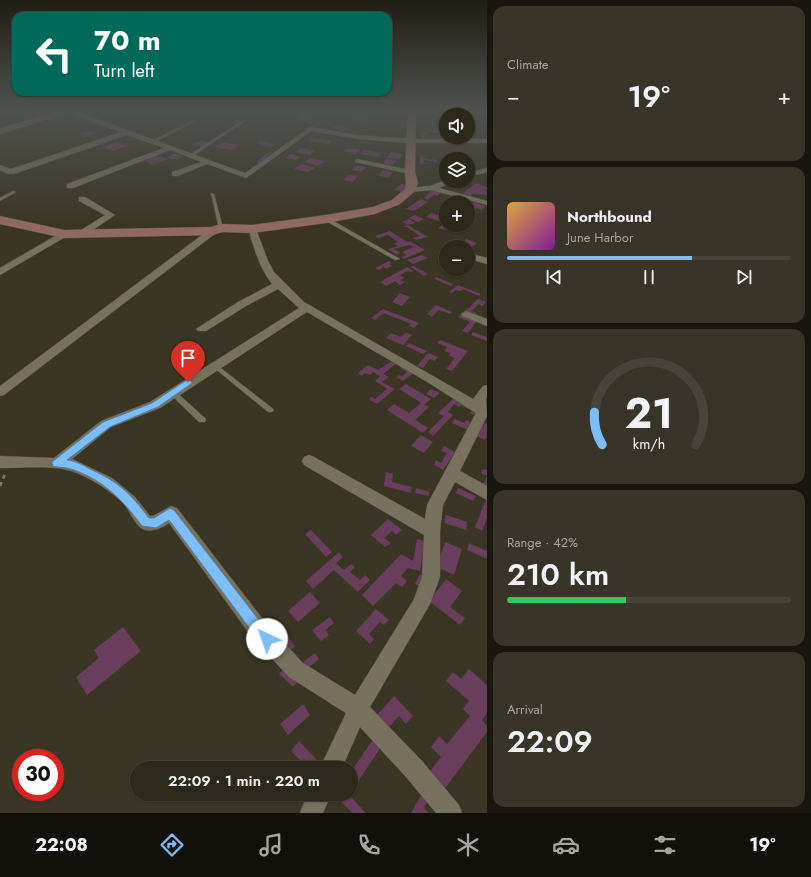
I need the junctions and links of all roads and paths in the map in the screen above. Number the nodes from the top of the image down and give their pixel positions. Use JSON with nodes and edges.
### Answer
{"nodes":[{"id":1,"x":78,"y":149,"type":"edge"},
{"id":2,"x":168,"y":149,"type":"edge"},
{"id":3,"x":172,"y":149,"type":"edge"},
{"id":4,"x":201,"y":149,"type":"edge"},
{"id":5,"x":283,"y":149,"type":"edge"},
{"id":6,"x":410,"y":149,"type":"edge"},
{"id":7,"x":190,"y":156,"type":"junction"},
{"id":8,"x":357,"y":161,"type":"dead end"},
{"id":9,"x":207,"y":162,"type":"junction"},
{"id":10,"x":0,"y":167,"type":"edge"},
{"id":11,"x":487,"y":170,"type":"edge"},
{"id":12,"x":410,"y":172,"type":"junction"},
{"id":13,"x":475,"y":173,"type":"edge"},
{"id":14,"x":175,"y":174,"type":"dead end"},
{"id":15,"x":439,"y":185,"type":"edge"},
{"id":16,"x":70,"y":186,"type":"dead end"},
{"id":17,"x":431,"y":188,"type":"junction"},
{"id":18,"x":410,"y":190,"type":"junction"},
{"id":19,"x":14,"y":192,"type":"dead end"},
{"id":20,"x":212,"y":194,"type":"dead end"},
{"id":21,"x":82,"y":199,"type":"dead end"},
{"id":22,"x":0,"y":200,"type":"edge"},
{"id":23,"x":487,"y":203,"type":"edge"},
{"id":24,"x":326,"y":219,"type":"junction"},
{"id":25,"x":0,"y":220,"type":"edge"},
{"id":26,"x":252,"y":229,"type":"junction"},
{"id":27,"x":217,"y":230,"type":"junction"},
{"id":28,"x":64,"y":234,"type":"junction"},
{"id":29,"x":81,"y":234,"type":"junction"},
{"id":30,"x":476,"y":258,"type":"dead end"},
{"id":31,"x":398,"y":259,"type":"dead end"},
{"id":32,"x":487,"y":261,"type":"edge"},
{"id":33,"x":0,"y":272,"type":"edge"},
{"id":34,"x":279,"y":284,"type":"junction"},
{"id":35,"x":306,"y":308,"type":"junction"},
{"id":36,"x":466,"y":314,"type":"dead end"},
{"id":37,"x":487,"y":322,"type":"edge"},
{"id":38,"x":202,"y":329,"type":"dead end"},
{"id":39,"x":215,"y":366,"type":"junction"},
{"id":40,"x":0,"y":392,"type":"edge"},
{"id":41,"x":173,"y":393,"type":"junction"},
{"id":42,"x":484,"y":399,"type":"edge"},
{"id":43,"x":270,"y":410,"type":"dead end"},
{"id":44,"x":202,"y":420,"type":"dead end"},
{"id":45,"x":310,"y":461,"type":"dead end"},
{"id":46,"x":0,"y":462,"type":"edge"},
{"id":47,"x":57,"y":463,"type":"junction"},
{"id":48,"x":452,"y":473,"type":"junction"},
{"id":49,"x":487,"y":494,"type":"edge"},
{"id":50,"x":432,"y":531,"type":"junction"},
{"id":51,"x":358,"y":708,"type":"junction"},
{"id":52,"x":334,"y":761,"type":"edge"},
{"id":53,"x":317,"y":801,"type":"edge"},
{"id":54,"x":311,"y":813,"type":"edge"},
{"id":55,"x":451,"y":813,"type":"edge"}],
"edges":[{"from":1,"to":10,"type":"street"},
{"from":2,"to":16,"type":"street"},
{"from":3,"to":7,"type":"street"},
{"from":4,"to":7,"type":"lane"},
{"from":5,"to":9,"type":"street"},
{"from":6,"to":12,"type":"street"},
{"from":7,"to":9,"type":"street"},
{"from":8,"to":12,"type":"street"},
{"from":9,"to":14,"type":"street"},
{"from":11,"to":13,"type":"street"},
{"from":12,"to":18,"type":"street"},
{"from":15,"to":17,"type":"street"},
{"from":17,"to":18,"type":"street"},
{"from":17,"to":23,"type":"street"},
{"from":18,"to":24,"type":"street"},
{"from":19,"to":22,"type":"lane"},
{"from":20,"to":27,"type":"lane"},
{"from":21,"to":29,"type":"street"},
{"from":24,"to":26,"type":"street"},
{"from":24,"to":31,"type":"lane"},
{"from":25,"to":28,"type":"street"},
{"from":26,"to":27,"type":"street"},
{"from":26,"to":34,"type":"street"},
{"from":27,"to":29,"type":"street"},
{"from":27,"to":40,"type":"street"},
{"from":28,"to":29,"type":"street"},
{"from":28,"to":33,"type":"street"},
{"from":30,"to":32,"type":"street"},
{"from":34,"to":35,"type":"street"},
{"from":34,"to":38,"type":"street"},
{"from":35,"to":39,"type":"street"},
{"from":35,"to":42,"type":"street"},
{"from":36,"to":37,"type":"street"},
{"from":39,"to":41,"type":"street"},
{"from":39,"to":43,"type":"lane"},
{"from":41,"to":44,"type":"lane"},
{"from":41,"to":47,"type":"street"},
{"from":42,"to":48,"type":"street"},
{"from":45,"to":50,"type":"street"},
{"from":46,"to":47,"type":"street"},
{"from":47,"to":51,"type":"street"},
{"from":48,"to":49,"type":"street"},
{"from":48,"to":50,"type":"street"},
{"from":50,"to":51,"type":"street"},
{"from":51,"to":52,"type":"street"},
{"from":51,"to":55,"type":"street"},
{"from":53,"to":54,"type":"street"}]}
